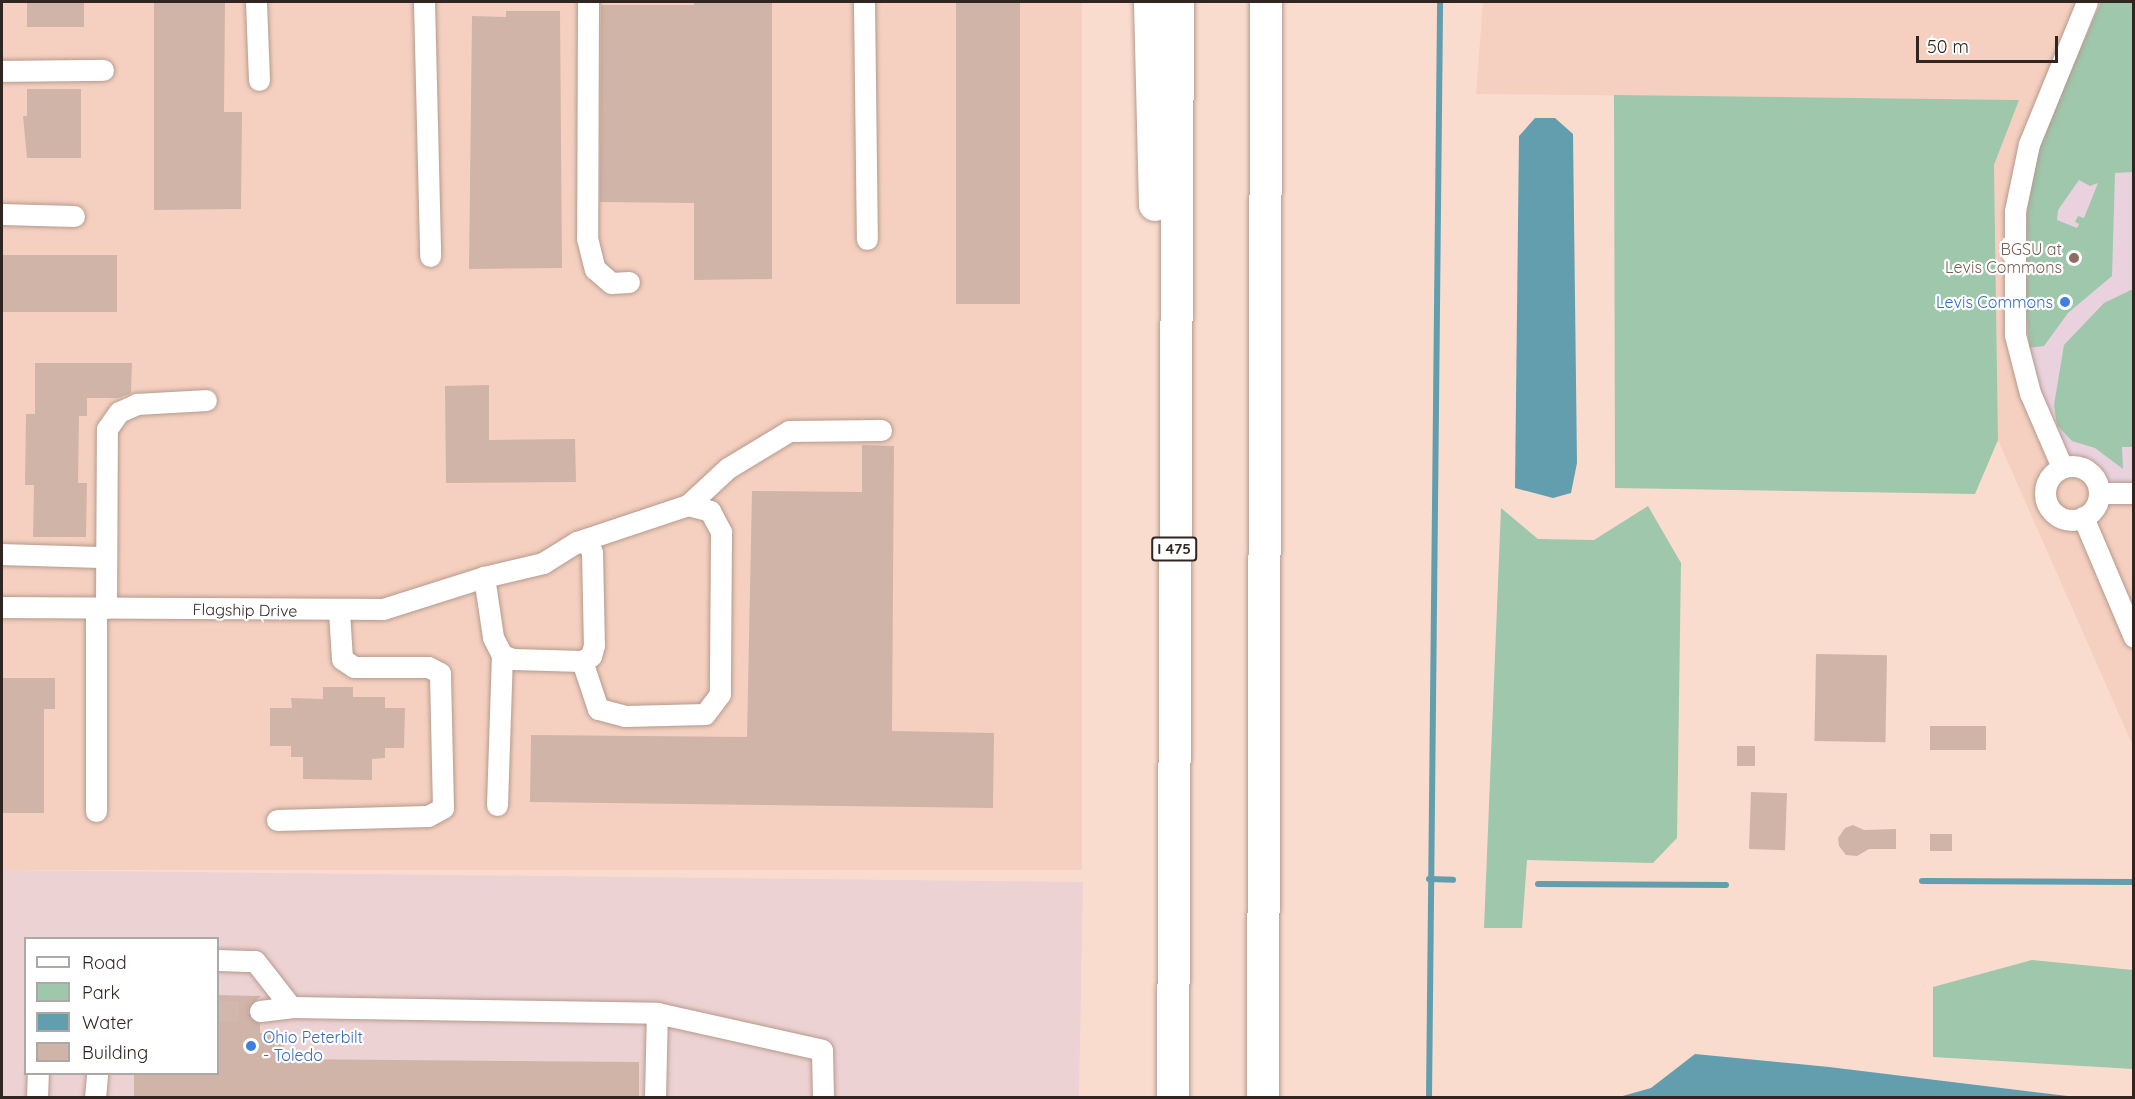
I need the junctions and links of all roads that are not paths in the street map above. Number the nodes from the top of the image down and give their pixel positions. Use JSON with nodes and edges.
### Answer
{"nodes":[{"id":1,"x":256,"y":2,"type":"edge"},
{"id":2,"x":424,"y":2,"type":"edge"},
{"id":3,"x":588,"y":2,"type":"edge"},
{"id":4,"x":864,"y":2,"type":"edge"},
{"id":5,"x":1150,"y":2,"type":"edge"},
{"id":6,"x":1178,"y":2,"type":"edge"},
{"id":7,"x":2087,"y":2,"type":"edge"},
{"id":8,"x":1266,"y":11,"type":"edge"},
{"id":9,"x":104,"y":70,"type":"dead end"},
{"id":10,"x":2,"y":71,"type":"edge"},
{"id":11,"x":259,"y":80,"type":"dead end"},
{"id":12,"x":2,"y":214,"type":"edge"},
{"id":13,"x":74,"y":216,"type":"dead end"},
{"id":14,"x":867,"y":239,"type":"dead end"},
{"id":15,"x":430,"y":256,"type":"dead end"},
{"id":16,"x":629,"y":282,"type":"dead end"},
{"id":17,"x":206,"y":400,"type":"dead end"},
{"id":18,"x":881,"y":430,"type":"dead end"},
{"id":19,"x":2062,"y":467,"type":"junction"},
{"id":20,"x":2099,"y":493,"type":"junction"},
{"id":21,"x":2133,"y":493,"type":"edge"},
{"id":22,"x":688,"y":504,"type":"junction"},
{"id":23,"x":2083,"y":517,"type":"junction"},
{"id":24,"x":577,"y":542,"type":"junction"},
{"id":25,"x":2,"y":554,"type":"edge"},
{"id":26,"x":106,"y":556,"type":"junction"},
{"id":27,"x":484,"y":577,"type":"junction"},
{"id":28,"x":2,"y":607,"type":"edge"},
{"id":29,"x":101,"y":608,"type":"junction"},
{"id":30,"x":339,"y":611,"type":"junction"},
{"id":31,"x":2133,"y":637,"type":"edge"},
{"id":32,"x":1173,"y":650,"type":"junction"},
{"id":33,"x":502,"y":655,"type":"junction"},
{"id":34,"x":582,"y":661,"type":"junction"},
{"id":35,"x":497,"y":805,"type":"dead end"},
{"id":36,"x":96,"y":811,"type":"dead end"},
{"id":37,"x":277,"y":820,"type":"dead end"},
{"id":38,"x":219,"y":960,"type":"edge"},
{"id":39,"x":291,"y":1007,"type":"junction"},
{"id":40,"x":260,"y":1011,"type":"tunnel mouth"},
{"id":41,"x":657,"y":1013,"type":"junction"},
{"id":42,"x":38,"y":1075,"type":"edge"},
{"id":43,"x":97,"y":1075,"type":"edge"},
{"id":44,"x":38,"y":1098,"type":"edge"},
{"id":45,"x":95,"y":1098,"type":"edge"},
{"id":46,"x":655,"y":1098,"type":"edge"},
{"id":47,"x":823,"y":1098,"type":"edge"},
{"id":48,"x":1173,"y":1098,"type":"edge"},
{"id":49,"x":1263,"y":1098,"type":"edge"}],
"edges":[{"from":1,"to":11,"type":"street"},
{"from":2,"to":15,"type":"street"},
{"from":3,"to":16,"type":"street"},
{"from":4,"to":14,"type":"street"},
{"from":5,"to":32,"type":"highway"},
{"from":6,"to":32,"type":"highway","number":"I 475"},
{"from":7,"to":19,"type":"street"},
{"from":8,"to":49,"type":"highway"},
{"from":9,"to":10,"type":"street"},
{"from":12,"to":13,"type":"street"},
{"from":17,"to":26,"type":"street"},
{"from":18,"to":22,"type":"street"},
{"from":19,"to":20,"type":"street"},
{"from":19,"to":23,"type":"street"},
{"from":20,"to":21,"type":"street"},
{"from":20,"to":23,"type":"street"},
{"from":22,"to":24,"type":"street","name":"Flagship Drive"},
{"from":22,"to":34,"type":"street"},
{"from":23,"to":31,"type":"street"},
{"from":24,"to":27,"type":"street","name":"Flagship Drive"},
{"from":24,"to":34,"type":"street"},
{"from":25,"to":26,"type":"street"},
{"from":26,"to":29,"type":"street"},
{"from":27,"to":30,"type":"street","name":"Flagship Drive"},
{"from":27,"to":33,"type":"street"},
{"from":28,"to":29,"type":"street","name":"Flagship Drive"},
{"from":29,"to":30,"type":"street","name":"Flagship Drive"},
{"from":29,"to":36,"type":"street"},
{"from":30,"to":37,"type":"street"},
{"from":32,"to":48,"type":"highway","number":"I 475"},
{"from":33,"to":34,"type":"street"},
{"from":33,"to":35,"type":"street"},
{"from":38,"to":39,"type":"street"},
{"from":39,"to":40,"type":"street"},
{"from":39,"to":41,"type":"street"},
{"from":41,"to":46,"type":"street"},
{"from":41,"to":47,"type":"street"},
{"from":42,"to":44,"type":"street"},
{"from":43,"to":45,"type":"street"}]}
